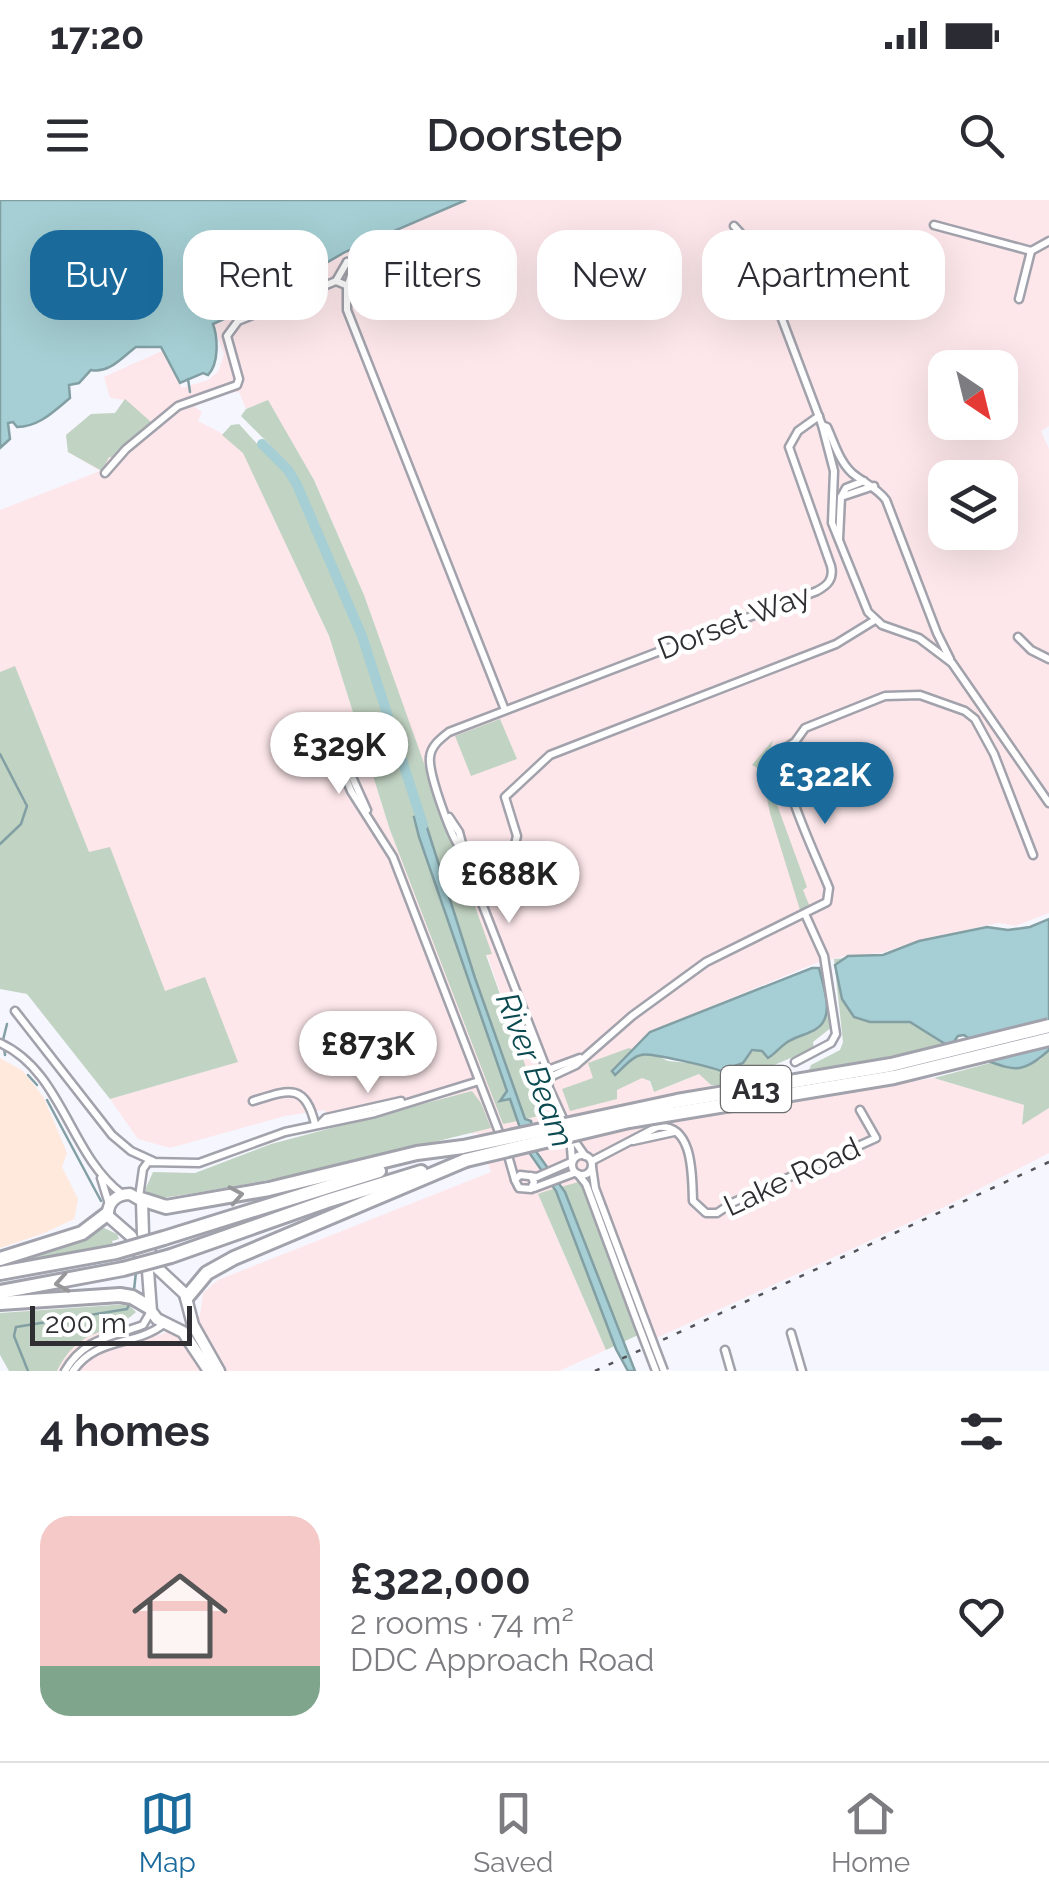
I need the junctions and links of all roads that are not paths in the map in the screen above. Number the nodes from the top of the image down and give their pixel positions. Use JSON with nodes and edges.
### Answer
{"nodes":[{"id":1,"x":734,"y":226,"type":"dead end"},
{"id":2,"x":934,"y":226,"type":"dead end"},
{"id":3,"x":1049,"y":241,"type":"edge"},
{"id":4,"x":1031,"y":250,"type":"junction"},
{"id":5,"x":348,"y":263,"type":"edge"},
{"id":6,"x":336,"y":281,"type":"junction"},
{"id":7,"x":348,"y":286,"type":"joint"},
{"id":8,"x":1020,"y":300,"type":"dead end"},
{"id":9,"x":348,"y":313,"type":"edge"},
{"id":10,"x":351,"y":320,"type":"edge"},
{"id":11,"x":819,"y":416,"type":"junction"},
{"id":12,"x":822,"y":425,"type":"junction"},
{"id":13,"x":106,"y":473,"type":"dead end"},
{"id":14,"x":855,"y":476,"type":"junction"},
{"id":15,"x":866,"y":481,"type":"junction"},
{"id":16,"x":834,"y":486,"type":"junction"},
{"id":17,"x":874,"y":486,"type":"junction"},
{"id":18,"x":841,"y":497,"type":"junction"},
{"id":19,"x":839,"y":540,"type":"junction"},
{"id":20,"x":875,"y":620,"type":"junction"},
{"id":21,"x":933,"y":622,"type":"junction"},
{"id":22,"x":1018,"y":636,"type":"dead end"},
{"id":23,"x":918,"y":638,"type":"junction"},
{"id":24,"x":1049,"y":660,"type":"edge"},
{"id":25,"x":952,"y":663,"type":"junction"},
{"id":26,"x":505,"y":710,"type":"junction"},
{"id":27,"x":341,"y":760,"type":"dead end"},
{"id":28,"x":1049,"y":803,"type":"edge"},
{"id":29,"x":1032,"y":855,"type":"dead end"},
{"id":30,"x":469,"y":870,"type":"junction"},
{"id":31,"x":804,"y":914,"type":"junction"},
{"id":32,"x":15,"y":1011,"type":"dead end"},
{"id":33,"x":1049,"y":1026,"type":"edge"},
{"id":34,"x":1049,"y":1039,"type":"edge"},
{"id":35,"x":3,"y":1044,"type":"edge"},
{"id":36,"x":795,"y":1062,"type":"dead end"},
{"id":37,"x":547,"y":1075,"type":"junction"},
{"id":38,"x":479,"y":1081,"type":"junction"},
{"id":39,"x":254,"y":1102,"type":"dead end"},
{"id":40,"x":860,"y":1110,"type":"dead end"},
{"id":41,"x":318,"y":1123,"type":"junction"},
{"id":42,"x":570,"y":1134,"type":"junction"},
{"id":43,"x":465,"y":1154,"type":"junction"},
{"id":44,"x":511,"y":1161,"type":"junction"},
{"id":45,"x":590,"y":1161,"type":"junction"},
{"id":46,"x":154,"y":1162,"type":"junction"},
{"id":47,"x":572,"y":1162,"type":"junction"},
{"id":48,"x":99,"y":1172,"type":"junction"},
{"id":49,"x":562,"y":1172,"type":"junction"},
{"id":50,"x":576,"y":1174,"type":"junction"},
{"id":51,"x":528,"y":1175,"type":"junction"},
{"id":52,"x":544,"y":1179,"type":"junction"},
{"id":53,"x":515,"y":1180,"type":"junction"},
{"id":54,"x":140,"y":1181,"type":"junction"},
{"id":55,"x":531,"y":1189,"type":"junction"},
{"id":56,"x":124,"y":1194,"type":"junction"},
{"id":57,"x":140,"y":1198,"type":"junction"},
{"id":58,"x":108,"y":1210,"type":"junction"},
{"id":59,"x":0,"y":1258,"type":"edge"},
{"id":60,"x":0,"y":1274,"type":"edge"},
{"id":61,"x":0,"y":1292,"type":"edge"},
{"id":62,"x":0,"y":1303,"type":"edge"},
{"id":63,"x":187,"y":1303,"type":"junction"},
{"id":64,"x":150,"y":1309,"type":"junction"},
{"id":65,"x":168,"y":1322,"type":"junction"},
{"id":66,"x":642,"y":1323,"type":"junction"},
{"id":67,"x":790,"y":1333,"type":"dead end"},
{"id":68,"x":724,"y":1350,"type":"dead end"},
{"id":69,"x":65,"y":1371,"type":"edge"},
{"id":70,"x":73,"y":1371,"type":"edge"},
{"id":71,"x":209,"y":1371,"type":"edge"},
{"id":72,"x":219,"y":1371,"type":"edge"},
{"id":73,"x":660,"y":1371,"type":"edge"},
{"id":74,"x":731,"y":1371,"type":"edge"},
{"id":75,"x":802,"y":1371,"type":"edge"}],
"edges":[{"from":1,"to":11,"type":"street"},
{"from":2,"to":4,"type":"street"},
{"from":3,"to":4,"type":"street"},
{"from":4,"to":8,"type":"street"},
{"from":5,"to":6,"type":"street"},
{"from":6,"to":7,"type":"street"},
{"from":6,"to":13,"type":"street"},
{"from":7,"to":9,"type":"street"},
{"from":10,"to":26,"type":"street"},
{"from":11,"to":12,"type":"street"},
{"from":11,"to":26,"type":"street","name":"Dorset Way"},
{"from":12,"to":14,"type":"street"},
{"from":12,"to":16,"type":"street"},
{"from":14,"to":15,"type":"street"},
{"from":14,"to":16,"type":"street"},
{"from":15,"to":17,"type":"street"},
{"from":15,"to":18,"type":"street"},
{"from":16,"to":19,"type":"street"},
{"from":17,"to":18,"type":"street"},
{"from":17,"to":21,"type":"street"},
{"from":18,"to":19,"type":"street"},
{"from":19,"to":20,"type":"street"},
{"from":20,"to":23,"type":"street"},
{"from":20,"to":30,"type":"street"},
{"from":21,"to":23,"type":"street"},
{"from":21,"to":25,"type":"street"},
{"from":22,"to":24,"type":"street"},
{"from":23,"to":25,"type":"street"},
{"from":25,"to":28,"type":"street"},
{"from":26,"to":30,"type":"street","name":"Dorset Way"},
{"from":27,"to":38,"type":"street"},
{"from":29,"to":31,"type":"street"},
{"from":30,"to":37,"type":"street"},
{"from":31,"to":36,"type":"street"},
{"from":31,"to":37,"type":"street"},
{"from":32,"to":46,"type":"street"},
{"from":33,"to":43,"type":"highway","number":"A13","bridge":true},
{"from":34,"to":43,"type":"highway","number":"A13","bridge":true},
{"from":35,"to":48,"type":"street"},
{"from":37,"to":42,"type":"street"},
{"from":38,"to":41,"type":"street"},
{"from":38,"to":44,"type":"street"},
{"from":39,"to":41,"type":"street"},
{"from":40,"to":45,"type":"street","name":"Lake Road"},
{"from":41,"to":46,"type":"street"},
{"from":42,"to":45,"type":"street"},
{"from":42,"to":47,"type":"street"},
{"from":57,"to":43,"type":"highway","number":"A13","one_way":true},
{"from":43,"to":60,"type":"highway","number":"A13","bridge":true},
{"from":43,"to":61,"type":"highway","number":"A13","one_way":true,"bridge":true},
{"from":43,"to":63,"type":"highway","number":"A13"},
{"from":44,"to":51,"type":"street"},
{"from":44,"to":53,"type":"street"},
{"from":45,"to":47,"type":"street"},
{"from":45,"to":50,"type":"street"},
{"from":45,"to":66,"type":"street"},
{"from":46,"to":54,"type":"street"},
{"from":47,"to":49,"type":"street"},
{"from":47,"to":50,"type":"street"},
{"from":48,"to":56,"type":"street"},
{"from":48,"to":58,"type":"street"},
{"from":49,"to":50,"type":"street"},
{"from":49,"to":52,"type":"street"},
{"from":50,"to":66,"type":"street"},
{"from":51,"to":52,"type":"street"},
{"from":51,"to":53,"type":"street"},
{"from":51,"to":55,"type":"street"},
{"from":52,"to":55,"type":"street"},
{"from":53,"to":55,"type":"street"},
{"from":54,"to":56,"type":"street"},
{"from":54,"to":57,"type":"street"},
{"from":56,"to":57,"type":"main road"},
{"from":56,"to":58,"type":"main road"},
{"from":57,"to":63,"type":"main road"},
{"from":58,"to":59,"type":"highway"},
{"from":58,"to":64,"type":"main road"},
{"from":62,"to":64,"type":"highway"},
{"from":63,"to":65,"type":"main road"},
{"from":63,"to":72,"type":"main road"},
{"from":64,"to":65,"type":"main road"},
{"from":64,"to":69,"type":"street"},
{"from":65,"to":70,"type":"street"},
{"from":65,"to":71,"type":"main road"},
{"from":66,"to":73,"type":"street","bridge":true},
{"from":67,"to":75,"type":"street"},
{"from":68,"to":74,"type":"street"}]}
